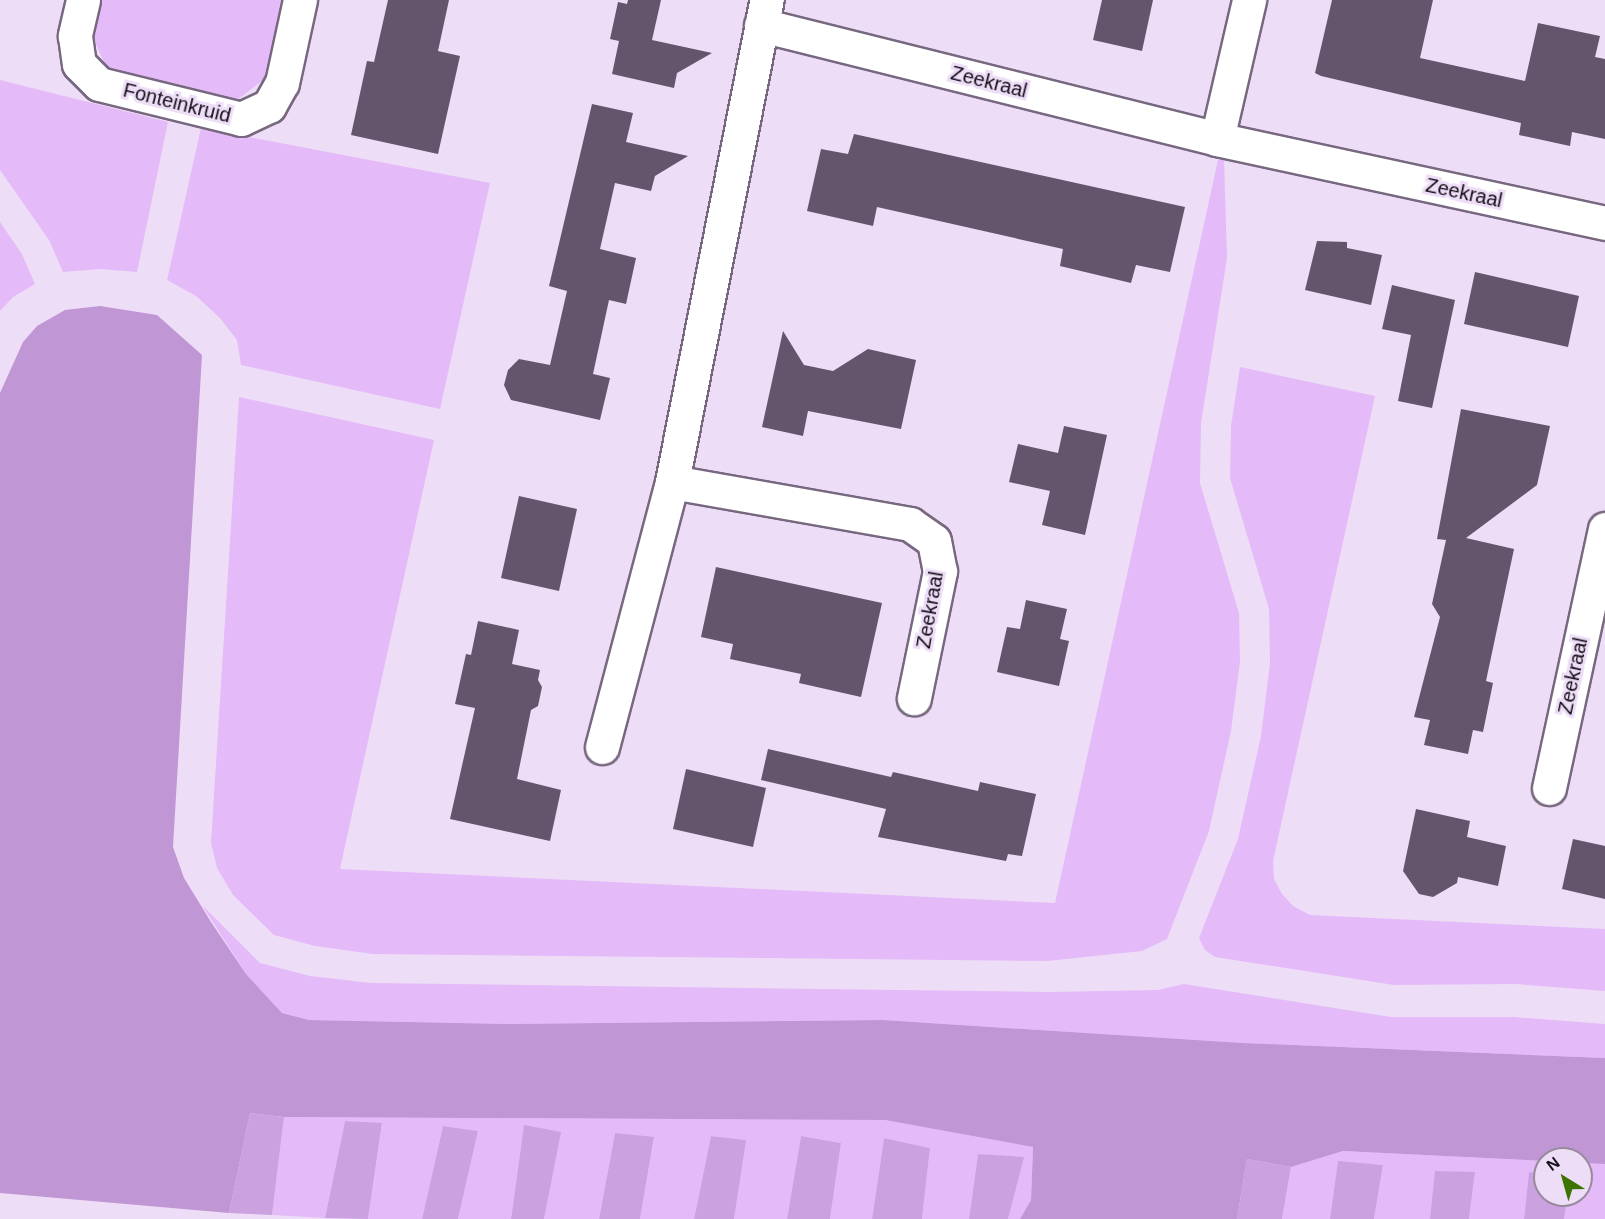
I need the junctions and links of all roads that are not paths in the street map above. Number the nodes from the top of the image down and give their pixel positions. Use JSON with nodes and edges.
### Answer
{"nodes":[{"id":1,"x":83,"y":0,"type":"edge"},
{"id":2,"x":300,"y":0,"type":"edge"},
{"id":3,"x":1249,"y":0,"type":"edge"},
{"id":4,"x":764,"y":12,"type":"edge"},
{"id":5,"x":1217,"y":139,"type":"junction"},
{"id":6,"x":1605,"y":223,"type":"edge"},
{"id":7,"x":672,"y":482,"type":"junction"},
{"id":8,"x":1605,"y":529,"type":"edge"},
{"id":9,"x":914,"y":698,"type":"dead end"},
{"id":10,"x":602,"y":747,"type":"dead end"},
{"id":11,"x":1549,"y":788,"type":"dead end"}],
"edges":[{"from":1,"to":2,"type":"street","name":"Fonteinkruid"},
{"from":3,"to":5,"type":"street"},
{"from":4,"to":5,"type":"street","name":"Zeekraal"},
{"from":4,"to":7,"type":"street","name":"Zeekraal"},
{"from":5,"to":6,"type":"street","name":"Zeekraal"},
{"from":7,"to":9,"type":"street","name":"Zeekraal"},
{"from":7,"to":10,"type":"street","name":"Zeekraal"},
{"from":8,"to":11,"type":"street","name":"Zeekraal"}]}
